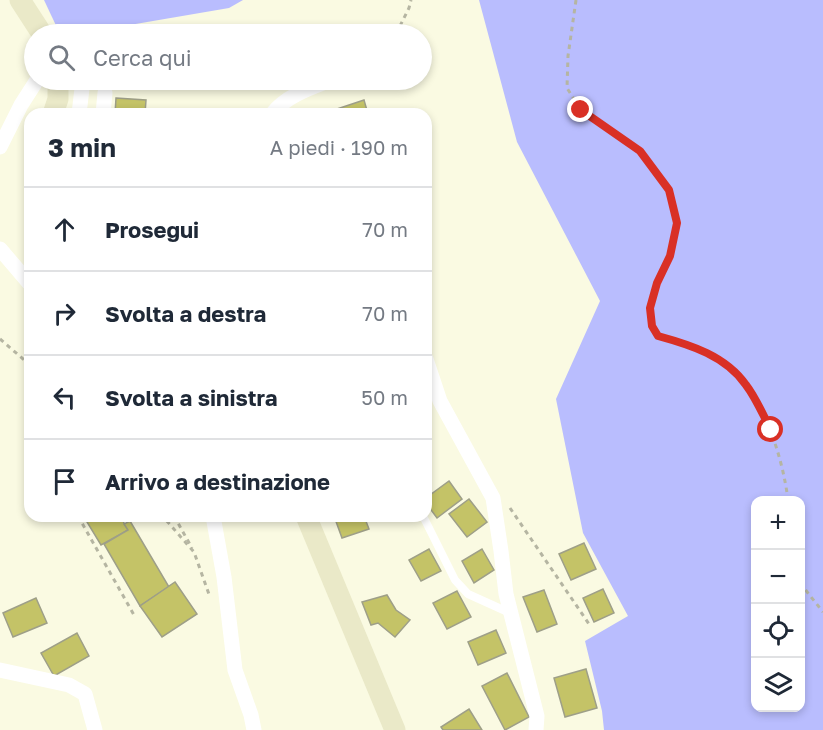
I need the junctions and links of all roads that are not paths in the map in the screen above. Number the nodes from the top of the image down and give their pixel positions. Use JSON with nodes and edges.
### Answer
{"nodes":[{"id":1,"x":20,"y":0,"type":"edge"},
{"id":2,"x":36,"y":24,"type":"edge"},
{"id":3,"x":31,"y":90,"type":"edge"},
{"id":4,"x":58,"y":90,"type":"edge"},
{"id":5,"x":82,"y":90,"type":"edge"},
{"id":6,"x":306,"y":90,"type":"edge"},
{"id":7,"x":105,"y":93,"type":"dead end"},
{"id":8,"x":55,"y":108,"type":"edge"},
{"id":9,"x":80,"y":108,"type":"edge"},
{"id":10,"x":104,"y":108,"type":"edge"},
{"id":11,"x":277,"y":108,"type":"edge"},
{"id":12,"x":0,"y":147,"type":"edge"},
{"id":13,"x":0,"y":249,"type":"edge"},
{"id":14,"x":24,"y":277,"type":"edge"},
{"id":15,"x":432,"y":377,"type":"edge"},
{"id":16,"x":214,"y":522,"type":"edge"},
{"id":17,"x":308,"y":522,"type":"edge"},
{"id":18,"x":426,"y":522,"type":"edge"},
{"id":19,"x":510,"y":613,"type":"junction"},
{"id":20,"x":0,"y":670,"type":"edge"},
{"id":21,"x":95,"y":730,"type":"edge"},
{"id":22,"x":254,"y":730,"type":"edge"},
{"id":23,"x":395,"y":730,"type":"edge"},
{"id":24,"x":536,"y":730,"type":"edge"}],
"edges":[{"from":1,"to":2,"type":"main road"},
{"from":3,"to":12,"type":"street"},
{"from":4,"to":8,"type":"main road"},
{"from":5,"to":9,"type":"street"},
{"from":6,"to":11,"type":"street"},
{"from":7,"to":10,"type":"street"},
{"from":13,"to":14,"type":"street"},
{"from":15,"to":19,"type":"street"},
{"from":16,"to":22,"type":"street"},
{"from":17,"to":23,"type":"main road"},
{"from":18,"to":19,"type":"lane"},
{"from":19,"to":24,"type":"street"},
{"from":20,"to":21,"type":"street"}]}
